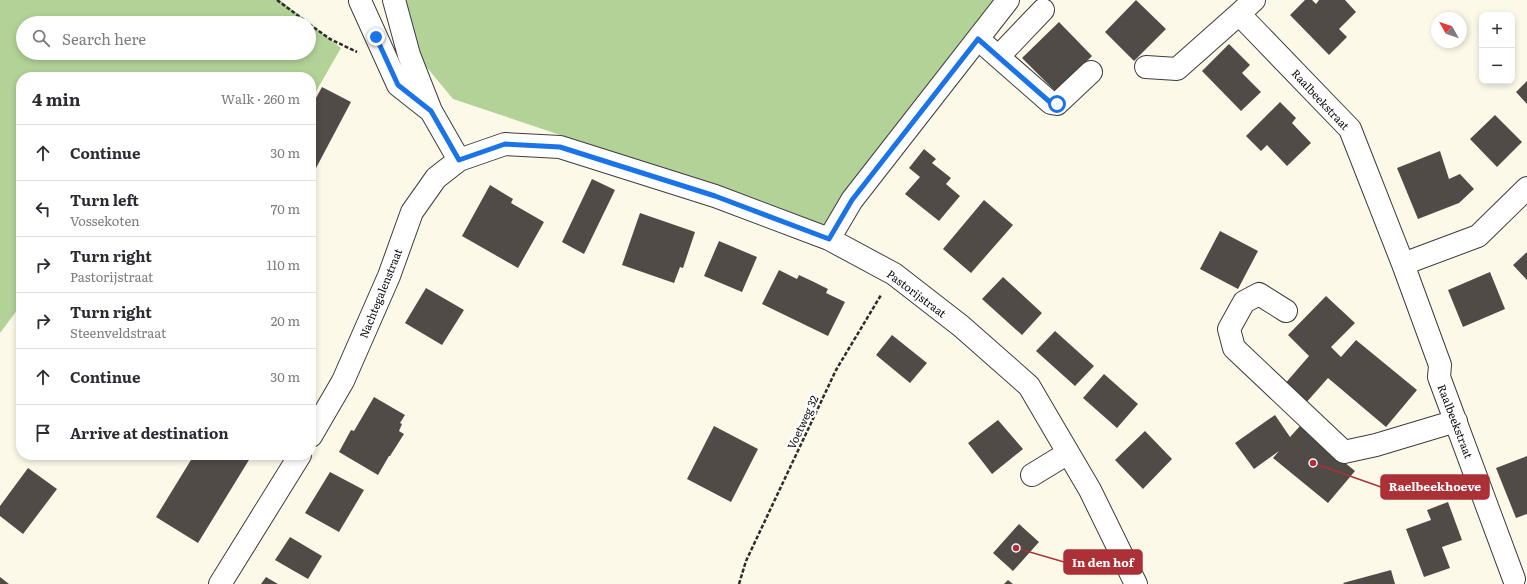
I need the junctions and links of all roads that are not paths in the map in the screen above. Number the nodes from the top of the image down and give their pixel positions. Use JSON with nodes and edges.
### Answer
{"nodes":[{"id":1,"x":394,"y":0,"type":"edge"},
{"id":2,"x":1008,"y":0,"type":"edge"},
{"id":3,"x":360,"y":1,"type":"edge"},
{"id":4,"x":1247,"y":7,"type":"edge"},
{"id":5,"x":1043,"y":10,"type":"dead end"},
{"id":6,"x":978,"y":39,"type":"junction"},
{"id":7,"x":999,"y":56,"type":"junction"},
{"id":8,"x":1146,"y":67,"type":"dead end"},
{"id":9,"x":1091,"y":72,"type":"dead end"},
{"id":10,"x":431,"y":111,"type":"junction"},
{"id":11,"x":459,"y":160,"type":"junction"},
{"id":12,"x":1527,"y":188,"type":"edge"},
{"id":13,"x":829,"y":239,"type":"junction"},
{"id":14,"x":1402,"y":264,"type":"junction"},
{"id":15,"x":1286,"y":310,"type":"dead end"},
{"id":16,"x":1456,"y":421,"type":"junction"},
{"id":17,"x":316,"y":427,"type":"edge"},
{"id":18,"x":1068,"y":453,"type":"junction"},
{"id":19,"x":297,"y":460,"type":"edge"},
{"id":20,"x":1032,"y":475,"type":"dead end"},
{"id":21,"x":1513,"y":579,"type":"edge"},
{"id":22,"x":220,"y":584,"type":"edge"},
{"id":23,"x":1136,"y":584,"type":"edge"}],
"edges":[{"from":1,"to":10,"type":"street"},
{"from":2,"to":6,"type":"street"},
{"from":3,"to":10,"type":"street"},
{"from":4,"to":8,"type":"street"},
{"from":4,"to":14,"type":"street","name":"Raalbeekstraat"},
{"from":5,"to":7,"type":"street"},
{"from":6,"to":7,"type":"street"},
{"from":6,"to":13,"type":"street"},
{"from":7,"to":9,"type":"street"},
{"from":10,"to":11,"type":"street"},
{"from":11,"to":13,"type":"street","name":"Pastorijstraat"},
{"from":11,"to":17,"type":"street","name":"Nachtegalenstraat"},
{"from":12,"to":14,"type":"street"},
{"from":13,"to":18,"type":"street","name":"Pastorijstraat"},
{"from":14,"to":16,"type":"street","name":"Raalbeekstraat"},
{"from":15,"to":16,"type":"street"},
{"from":16,"to":21,"type":"street","name":"Raalbeekstraat"},
{"from":18,"to":20,"type":"street"},
{"from":18,"to":23,"type":"street","name":"Pastorijstraat"},
{"from":19,"to":22,"type":"street"}]}
